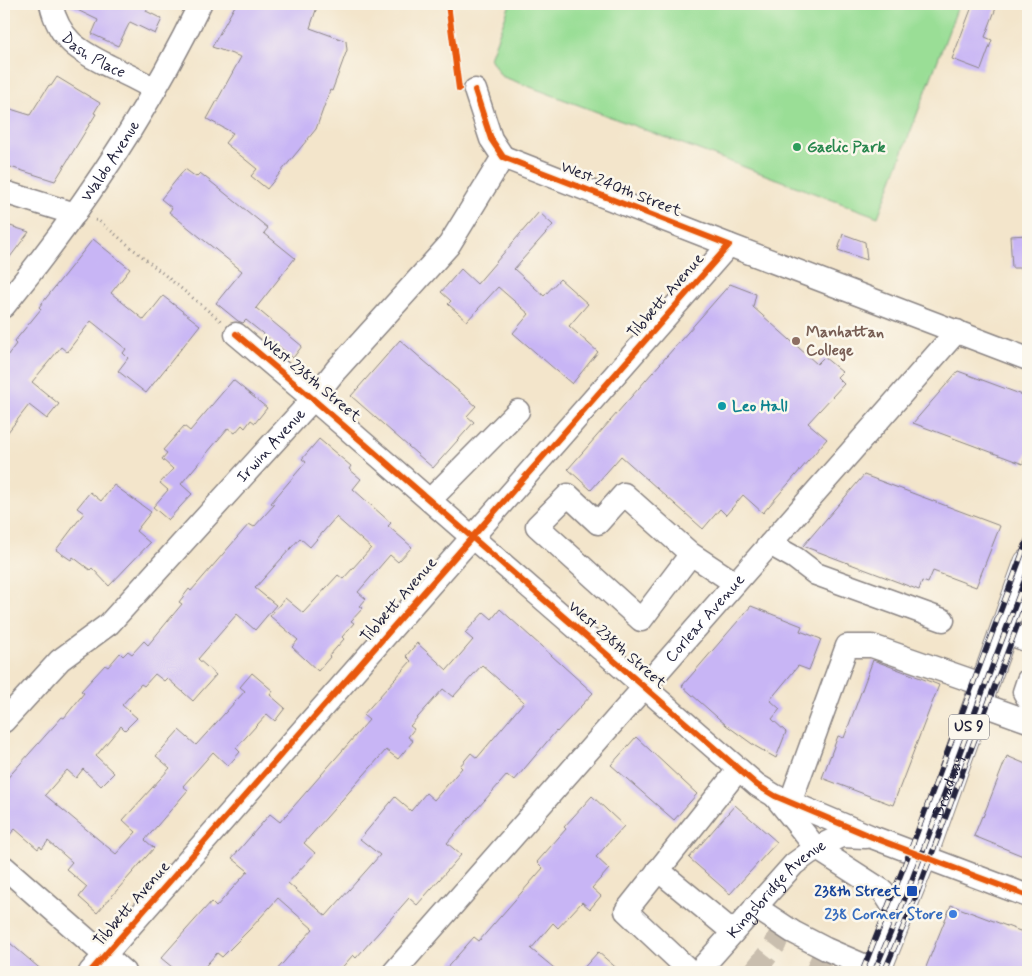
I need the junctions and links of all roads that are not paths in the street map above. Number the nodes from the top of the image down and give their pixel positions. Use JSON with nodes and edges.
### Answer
{"nodes":[{"id":1,"x":51,"y":4,"type":"edge"},
{"id":2,"x":200,"y":4,"type":"edge"},
{"id":3,"x":155,"y":89,"type":"junction"},
{"id":4,"x":475,"y":90,"type":"dead end"},
{"id":5,"x":503,"y":157,"type":"junction"},
{"id":6,"x":4,"y":192,"type":"edge"},
{"id":7,"x":75,"y":214,"type":"junction"},
{"id":8,"x":729,"y":245,"type":"junction"},
{"id":9,"x":4,"y":306,"type":"edge"},
{"id":10,"x":957,"y":331,"type":"junction"},
{"id":11,"x":236,"y":334,"type":"road end"},
{"id":12,"x":1028,"y":359,"type":"edge"},
{"id":13,"x":314,"y":399,"type":"junction"},
{"id":14,"x":518,"y":411,"type":"dead end"},
{"id":15,"x":430,"y":500,"type":"junction"},
{"id":16,"x":473,"y":537,"type":"junction"},
{"id":17,"x":770,"y":544,"type":"junction"},
{"id":18,"x":691,"y":554,"type":"junction"},
{"id":19,"x":1028,"y":563,"type":"edge"},
{"id":20,"x":735,"y":583,"type":"junction"},
{"id":21,"x":1024,"y":595,"type":"edge"},
{"id":22,"x":943,"y":620,"type":"dead end"},
{"id":23,"x":1016,"y":636,"type":"edge"},
{"id":24,"x":1028,"y":680,"type":"edge"},
{"id":25,"x":644,"y":687,"type":"junction"},
{"id":26,"x":981,"y":694,"type":"junction"},
{"id":27,"x":1028,"y":699,"type":"edge"},
{"id":28,"x":4,"y":721,"type":"edge"},
{"id":29,"x":1028,"y":721,"type":"edge"},
{"id":30,"x":738,"y":770,"type":"junction"},
{"id":31,"x":783,"y":799,"type":"junction"},
{"id":32,"x":872,"y":837,"type":"junction"},
{"id":33,"x":816,"y":848,"type":"junction"},
{"id":34,"x":923,"y":856,"type":"junction"},
{"id":35,"x":4,"y":867,"type":"edge"},
{"id":36,"x":658,"y":870,"type":"junction"},
{"id":37,"x":1028,"y":896,"type":"edge"},
{"id":38,"x":755,"y":907,"type":"junction"},
{"id":39,"x":900,"y":916,"type":"junction"},
{"id":40,"x":733,"y":932,"type":"junction"},
{"id":41,"x":104,"y":955,"type":"junction"},
{"id":42,"x":90,"y":972,"type":"edge"},
{"id":43,"x":124,"y":972,"type":"edge"},
{"id":44,"x":394,"y":972,"type":"edge"},
{"id":45,"x":691,"y":972,"type":"edge"},
{"id":46,"x":698,"y":972,"type":"edge"},
{"id":47,"x":877,"y":972,"type":"edge"}],
"edges":[{"from":1,"to":3,"type":"street","name":"Dash Place"},
{"from":2,"to":3,"type":"street","name":"Waldo Avenue"},
{"from":3,"to":7,"type":"street","name":"Waldo Avenue"},
{"from":4,"to":5,"type":"street"},
{"from":5,"to":8,"type":"street","name":"West 240th Street"},
{"from":5,"to":13,"type":"street","name":"Irwin Avenue"},
{"from":6,"to":7,"type":"street"},
{"from":7,"to":9,"type":"street","name":"Waldo Avenue"},
{"from":8,"to":10,"type":"street","name":"West 240th Street"},
{"from":8,"to":16,"type":"street","name":"Tibbett Avenue"},
{"from":10,"to":12,"type":"street","name":"West 240th Street"},
{"from":10,"to":17,"type":"street","name":"Corlear Avenue"},
{"from":11,"to":13,"type":"street","name":"West 238th Street"},
{"from":13,"to":15,"type":"street","name":"West 238th Street"},
{"from":13,"to":28,"type":"street","name":"Irwin Avenue"},
{"from":14,"to":15,"type":"street"},
{"from":15,"to":16,"type":"street","name":"West 238th Street"},
{"from":16,"to":25,"type":"street","name":"West 238th Street"},
{"from":16,"to":41,"type":"street","name":"Tibbett Avenue"},
{"from":17,"to":20,"type":"street","name":"Corlear Avenue"},
{"from":17,"to":22,"type":"street"},
{"from":18,"to":18,"type":"street"},
{"from":18,"to":20,"type":"street"},
{"from":19,"to":21,"type":"main road","name":"Broadway","number":"US 9"},
{"from":20,"to":25,"type":"street","name":"Corlear Avenue"},
{"from":21,"to":23,"type":"main road","name":"Broadway","number":"US 9"},
{"from":23,"to":26,"type":"main road","name":"Broadway","number":"US 9"},
{"from":24,"to":27,"type":"street"},
{"from":25,"to":30,"type":"street","name":"West 238th Street"},
{"from":25,"to":44,"type":"street","name":"Corlear Avenue"},
{"from":26,"to":29,"type":"street"},
{"from":26,"to":31,"type":"street"},
{"from":26,"to":34,"type":"main road","name":"Broadway","number":"US 9"},
{"from":30,"to":31,"type":"street","name":"West 238th Street"},
{"from":30,"to":36,"type":"street"},
{"from":31,"to":32,"type":"street","name":"West 238th Street"},
{"from":31,"to":33,"type":"street","name":"West 238th Street"},
{"from":32,"to":33,"type":"street","name":"Kingsbridge Avenue"},
{"from":32,"to":34,"type":"street","name":"West 238th Street"},
{"from":33,"to":38,"type":"street","name":"Kingsbridge Avenue"},
{"from":33,"to":39,"type":"street","name":"West 238th Street"},
{"from":34,"to":37,"type":"street","name":"West 238th Street"},
{"from":34,"to":39,"type":"main road","name":"Broadway","number":"US 9"},
{"from":35,"to":41,"type":"street"},
{"from":36,"to":40,"type":"street"},
{"from":36,"to":45,"type":"street"},
{"from":38,"to":40,"type":"street","name":"Kingsbridge Avenue"},
{"from":38,"to":47,"type":"street"},
{"from":39,"to":47,"type":"main road","name":"Broadway","number":"US 9"},
{"from":40,"to":46,"type":"street","name":"Kingsbridge Avenue"},
{"from":41,"to":42,"type":"street","name":"Tibbett Avenue"},
{"from":41,"to":43,"type":"street"}]}
